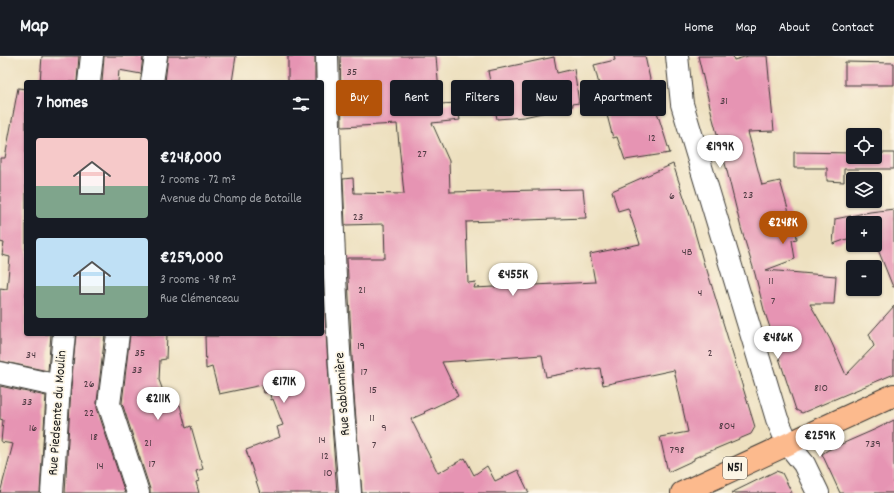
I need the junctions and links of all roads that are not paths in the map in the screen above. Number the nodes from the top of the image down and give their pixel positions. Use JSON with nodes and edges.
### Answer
{"nodes":[{"id":1,"x":92,"y":56,"type":"edge"},
{"id":2,"x":156,"y":56,"type":"edge"},
{"id":3,"x":327,"y":56,"type":"edge"},
{"id":4,"x":677,"y":56,"type":"edge"},
{"id":5,"x":89,"y":80,"type":"edge"},
{"id":6,"x":152,"y":80,"type":"edge"},
{"id":7,"x":64,"y":336,"type":"edge"},
{"id":8,"x":118,"y":336,"type":"edge"},
{"id":9,"x":0,"y":373,"type":"edge"},
{"id":10,"x":59,"y":386,"type":"junction"},
{"id":11,"x":894,"y":395,"type":"edge"},
{"id":12,"x":788,"y":444,"type":"junction"},
{"id":13,"x":52,"y":493,"type":"edge"},
{"id":14,"x":138,"y":493,"type":"edge"},
{"id":15,"x":350,"y":493,"type":"edge"},
{"id":16,"x":682,"y":493,"type":"edge"},
{"id":17,"x":818,"y":493,"type":"edge"}],
"edges":[{"from":1,"to":5,"type":"street"},
{"from":2,"to":6,"type":"street"},
{"from":3,"to":15,"type":"street","name":"Rue Sablonnière"},
{"from":4,"to":12,"type":"street"},
{"from":7,"to":10,"type":"street","name":"Rue Piedsente du Moulin"},
{"from":8,"to":14,"type":"street"},
{"from":9,"to":10,"type":"street"},
{"from":10,"to":13,"type":"street","name":"Rue Piedsente du Moulin"},
{"from":11,"to":12,"type":"main road","number":"N51"},
{"from":12,"to":16,"type":"main road","number":"N51"},
{"from":12,"to":17,"type":"street"}]}
